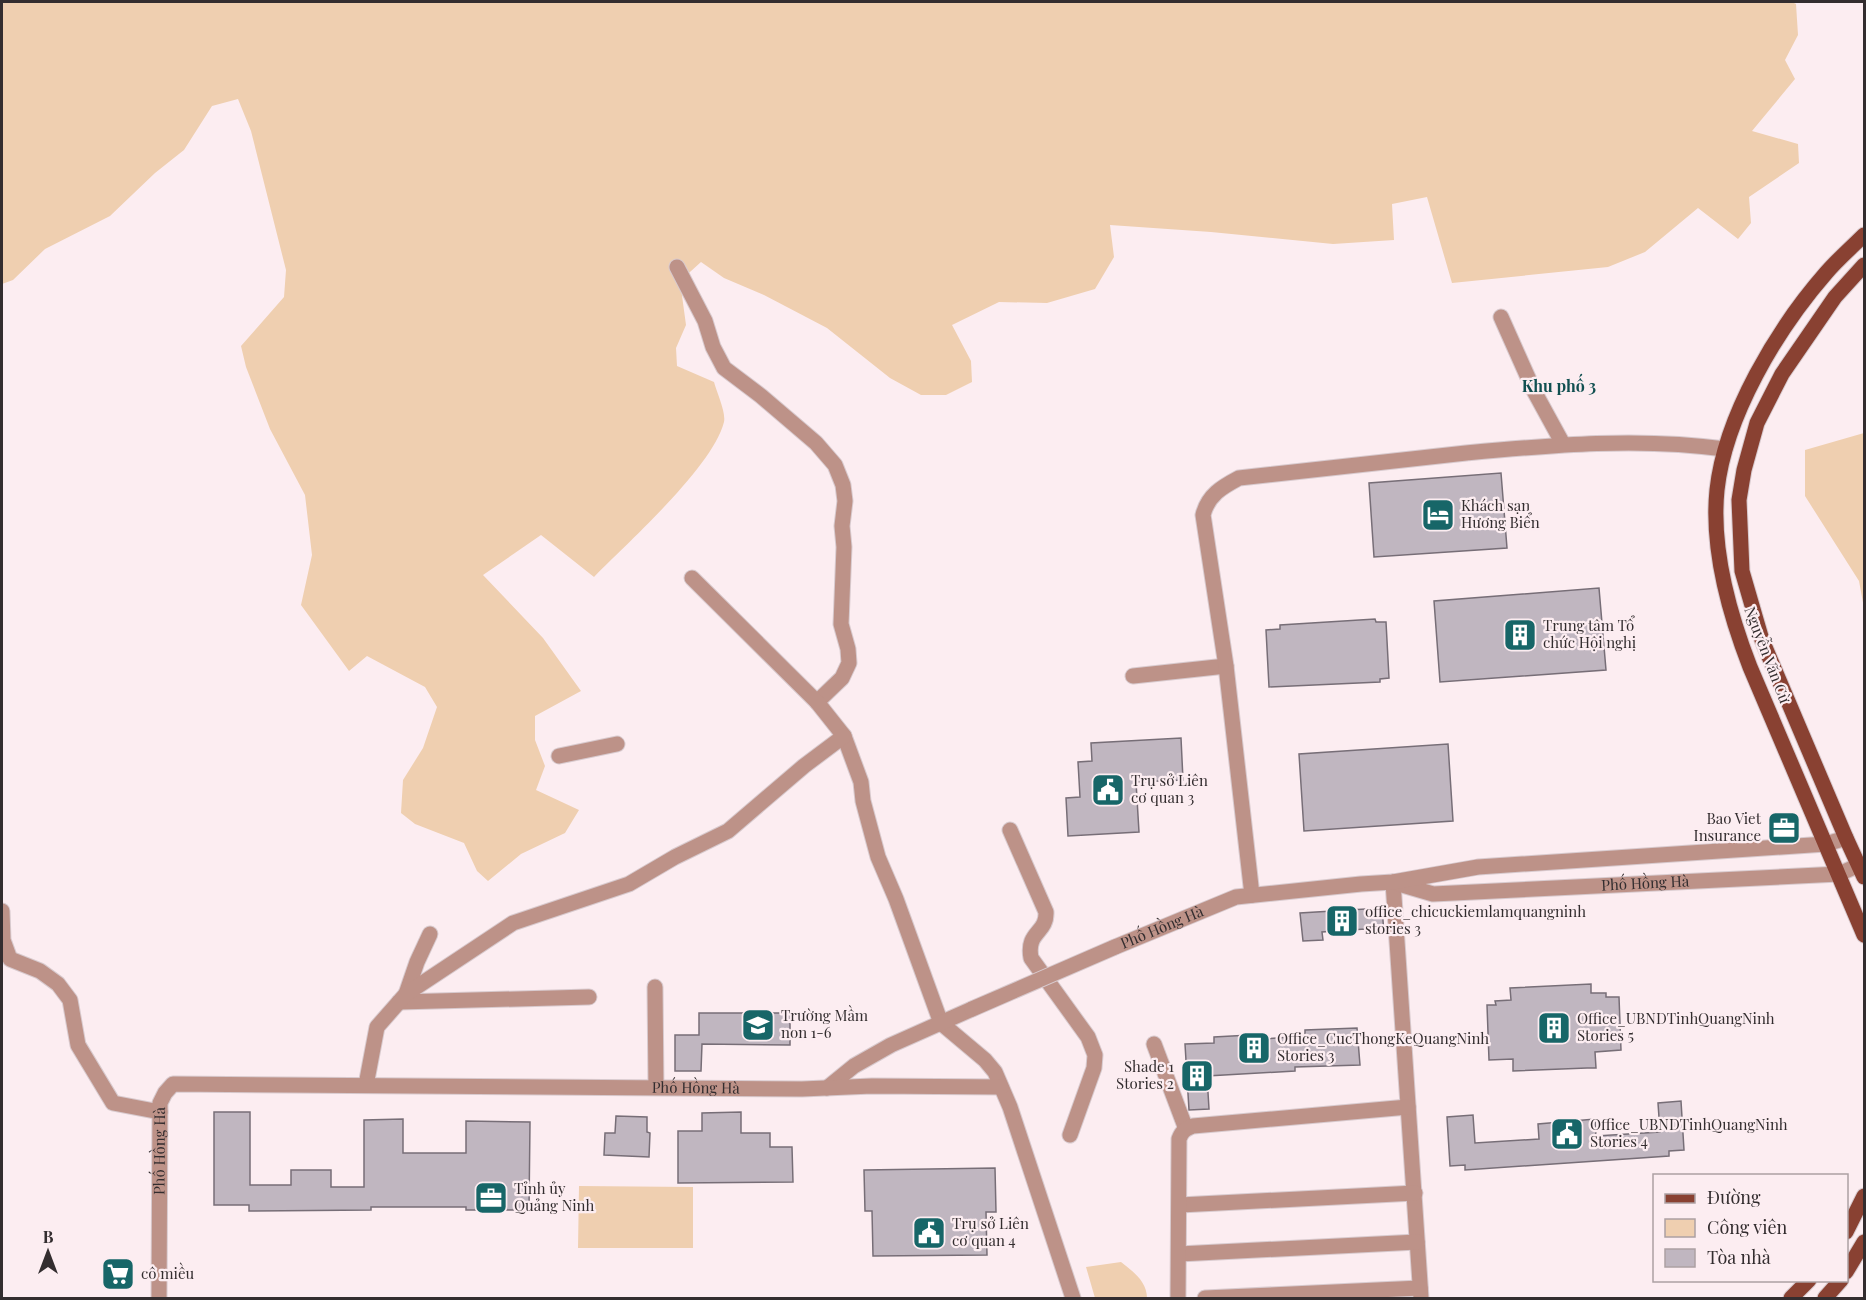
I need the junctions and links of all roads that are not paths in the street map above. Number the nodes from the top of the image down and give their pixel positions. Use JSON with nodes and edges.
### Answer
{"nodes":[{"id":1,"x":1864,"y":235,"type":"edge"},
{"id":2,"x":1864,"y":265,"type":"edge"},
{"id":3,"x":678,"y":267,"type":"dead end"},
{"id":4,"x":1501,"y":316,"type":"dead end"},
{"id":5,"x":1563,"y":444,"type":"junction"},
{"id":6,"x":1725,"y":449,"type":"junction"},
{"id":7,"x":692,"y":578,"type":"dead end"},
{"id":8,"x":1226,"y":666,"type":"junction"},
{"id":9,"x":1133,"y":676,"type":"dead end"},
{"id":10,"x":817,"y":702,"type":"junction"},
{"id":11,"x":844,"y":736,"type":"junction"},
{"id":12,"x":617,"y":744,"type":"dead end"},
{"id":13,"x":559,"y":756,"type":"dead end"},
{"id":14,"x":1010,"y":830,"type":"dead end"},
{"id":15,"x":1846,"y":838,"type":"junction"},
{"id":16,"x":1826,"y":844,"type":"junction"},
{"id":17,"x":1862,"y":871,"type":"edge"},
{"id":18,"x":1839,"y":874,"type":"junction"},
{"id":19,"x":1394,"y":882,"type":"junction"},
{"id":20,"x":1252,"y":895,"type":"junction"},
{"id":21,"x":2,"y":911,"type":"edge"},
{"id":22,"x":430,"y":934,"type":"dead end"},
{"id":23,"x":1864,"y":935,"type":"edge"},
{"id":24,"x":655,"y":987,"type":"dead end"},
{"id":25,"x":589,"y":997,"type":"dead end"},
{"id":26,"x":403,"y":998,"type":"junction"},
{"id":27,"x":941,"y":1023,"type":"junction"},
{"id":28,"x":1154,"y":1044,"type":"dead end"},
{"id":29,"x":366,"y":1085,"type":"junction"},
{"id":30,"x":656,"y":1087,"type":"junction"},
{"id":31,"x":1001,"y":1087,"type":"junction"},
{"id":32,"x":827,"y":1088,"type":"junction"},
{"id":33,"x":1408,"y":1107,"type":"junction"},
{"id":34,"x":160,"y":1112,"type":"junction"},
{"id":35,"x":1186,"y":1129,"type":"junction"},
{"id":36,"x":1070,"y":1135,"type":"dead end"},
{"id":37,"x":1415,"y":1193,"type":"junction"},
{"id":38,"x":1864,"y":1196,"type":"edge"},
{"id":39,"x":1180,"y":1205,"type":"junction"},
{"id":40,"x":1848,"y":1228,"type":"edge"},
{"id":41,"x":1417,"y":1242,"type":"junction"},
{"id":42,"x":1864,"y":1242,"type":"edge"},
{"id":43,"x":1179,"y":1254,"type":"junction"},
{"id":44,"x":1848,"y":1269,"type":"edge"},
{"id":45,"x":1808,"y":1282,"type":"edge"},
{"id":46,"x":1840,"y":1282,"type":"edge"},
{"id":47,"x":1421,"y":1293,"type":"edge"},
{"id":48,"x":159,"y":1299,"type":"edge"},
{"id":49,"x":1073,"y":1299,"type":"edge"},
{"id":50,"x":1178,"y":1299,"type":"edge"},
{"id":51,"x":1205,"y":1299,"type":"edge"},
{"id":52,"x":1791,"y":1299,"type":"edge"},
{"id":53,"x":1825,"y":1299,"type":"edge"}],
"edges":[{"from":1,"to":6,"type":"main road","name":"Nguyễn Văn Cừ"},
{"from":2,"to":15,"type":"main road","name":"Nguyễn Văn Cừ"},
{"from":3,"to":10,"type":"street"},
{"from":4,"to":5,"type":"street"},
{"from":5,"to":6,"type":"street"},
{"from":5,"to":8,"type":"street"},
{"from":6,"to":16,"type":"main road","name":"Nguyễn Văn Cừ"},
{"from":7,"to":10,"type":"street"},
{"from":8,"to":9,"type":"street"},
{"from":8,"to":20,"type":"street"},
{"from":10,"to":11,"type":"street"},
{"from":11,"to":26,"type":"street"},
{"from":11,"to":27,"type":"street"},
{"from":12,"to":13,"type":"street"},
{"from":14,"to":36,"type":"street"},
{"from":15,"to":16,"type":"street","name":"Phố Hồng Hà"},
{"from":15,"to":17,"type":"main road","name":"Nguyễn Văn Cừ"},
{"from":16,"to":18,"type":"main road","name":"Nguyễn Văn Cừ"},
{"from":16,"to":19,"type":"street","name":"Phố Hồng Hà"},
{"from":17,"to":18,"type":"street","name":"Phố Hồng Hà"},
{"from":18,"to":19,"type":"street","name":"Phố Hồng Hà"},
{"from":18,"to":23,"type":"main road","name":"Nguyễn Văn Cừ"},
{"from":19,"to":20,"type":"street","name":"Phố Hồng Hà"},
{"from":19,"to":33,"type":"street"},
{"from":20,"to":27,"type":"street","name":"Phố Hồng Hà","bridge":true},
{"from":21,"to":34,"type":"street"},
{"from":22,"to":26,"type":"street"},
{"from":24,"to":30,"type":"street"},
{"from":25,"to":26,"type":"street"},
{"from":26,"to":29,"type":"street"},
{"from":27,"to":31,"type":"street"},
{"from":27,"to":32,"type":"street","name":"Phố Hồng Hà"},
{"from":28,"to":35,"type":"street"},
{"from":29,"to":30,"type":"street","name":"Phố Hồng Hà"},
{"from":29,"to":34,"type":"street","name":"Phố Hồng Hà"},
{"from":30,"to":32,"type":"street","name":"Phố Hồng Hà"},
{"from":31,"to":32,"type":"street"},
{"from":31,"to":49,"type":"street"},
{"from":33,"to":35,"type":"street"},
{"from":33,"to":37,"type":"street"},
{"from":34,"to":48,"type":"street","name":"Phố Hồng Hà"},
{"from":35,"to":39,"type":"street"},
{"from":37,"to":39,"type":"street"},
{"from":37,"to":41,"type":"street"},
{"from":38,"to":40,"type":"main road"},
{"from":39,"to":43,"type":"street"},
{"from":41,"to":43,"type":"street"},
{"from":41,"to":47,"type":"street"},
{"from":42,"to":44,"type":"main road"},
{"from":43,"to":50,"type":"street"},
{"from":45,"to":52,"type":"main road"},
{"from":46,"to":53,"type":"main road"},
{"from":47,"to":51,"type":"street"}]}
